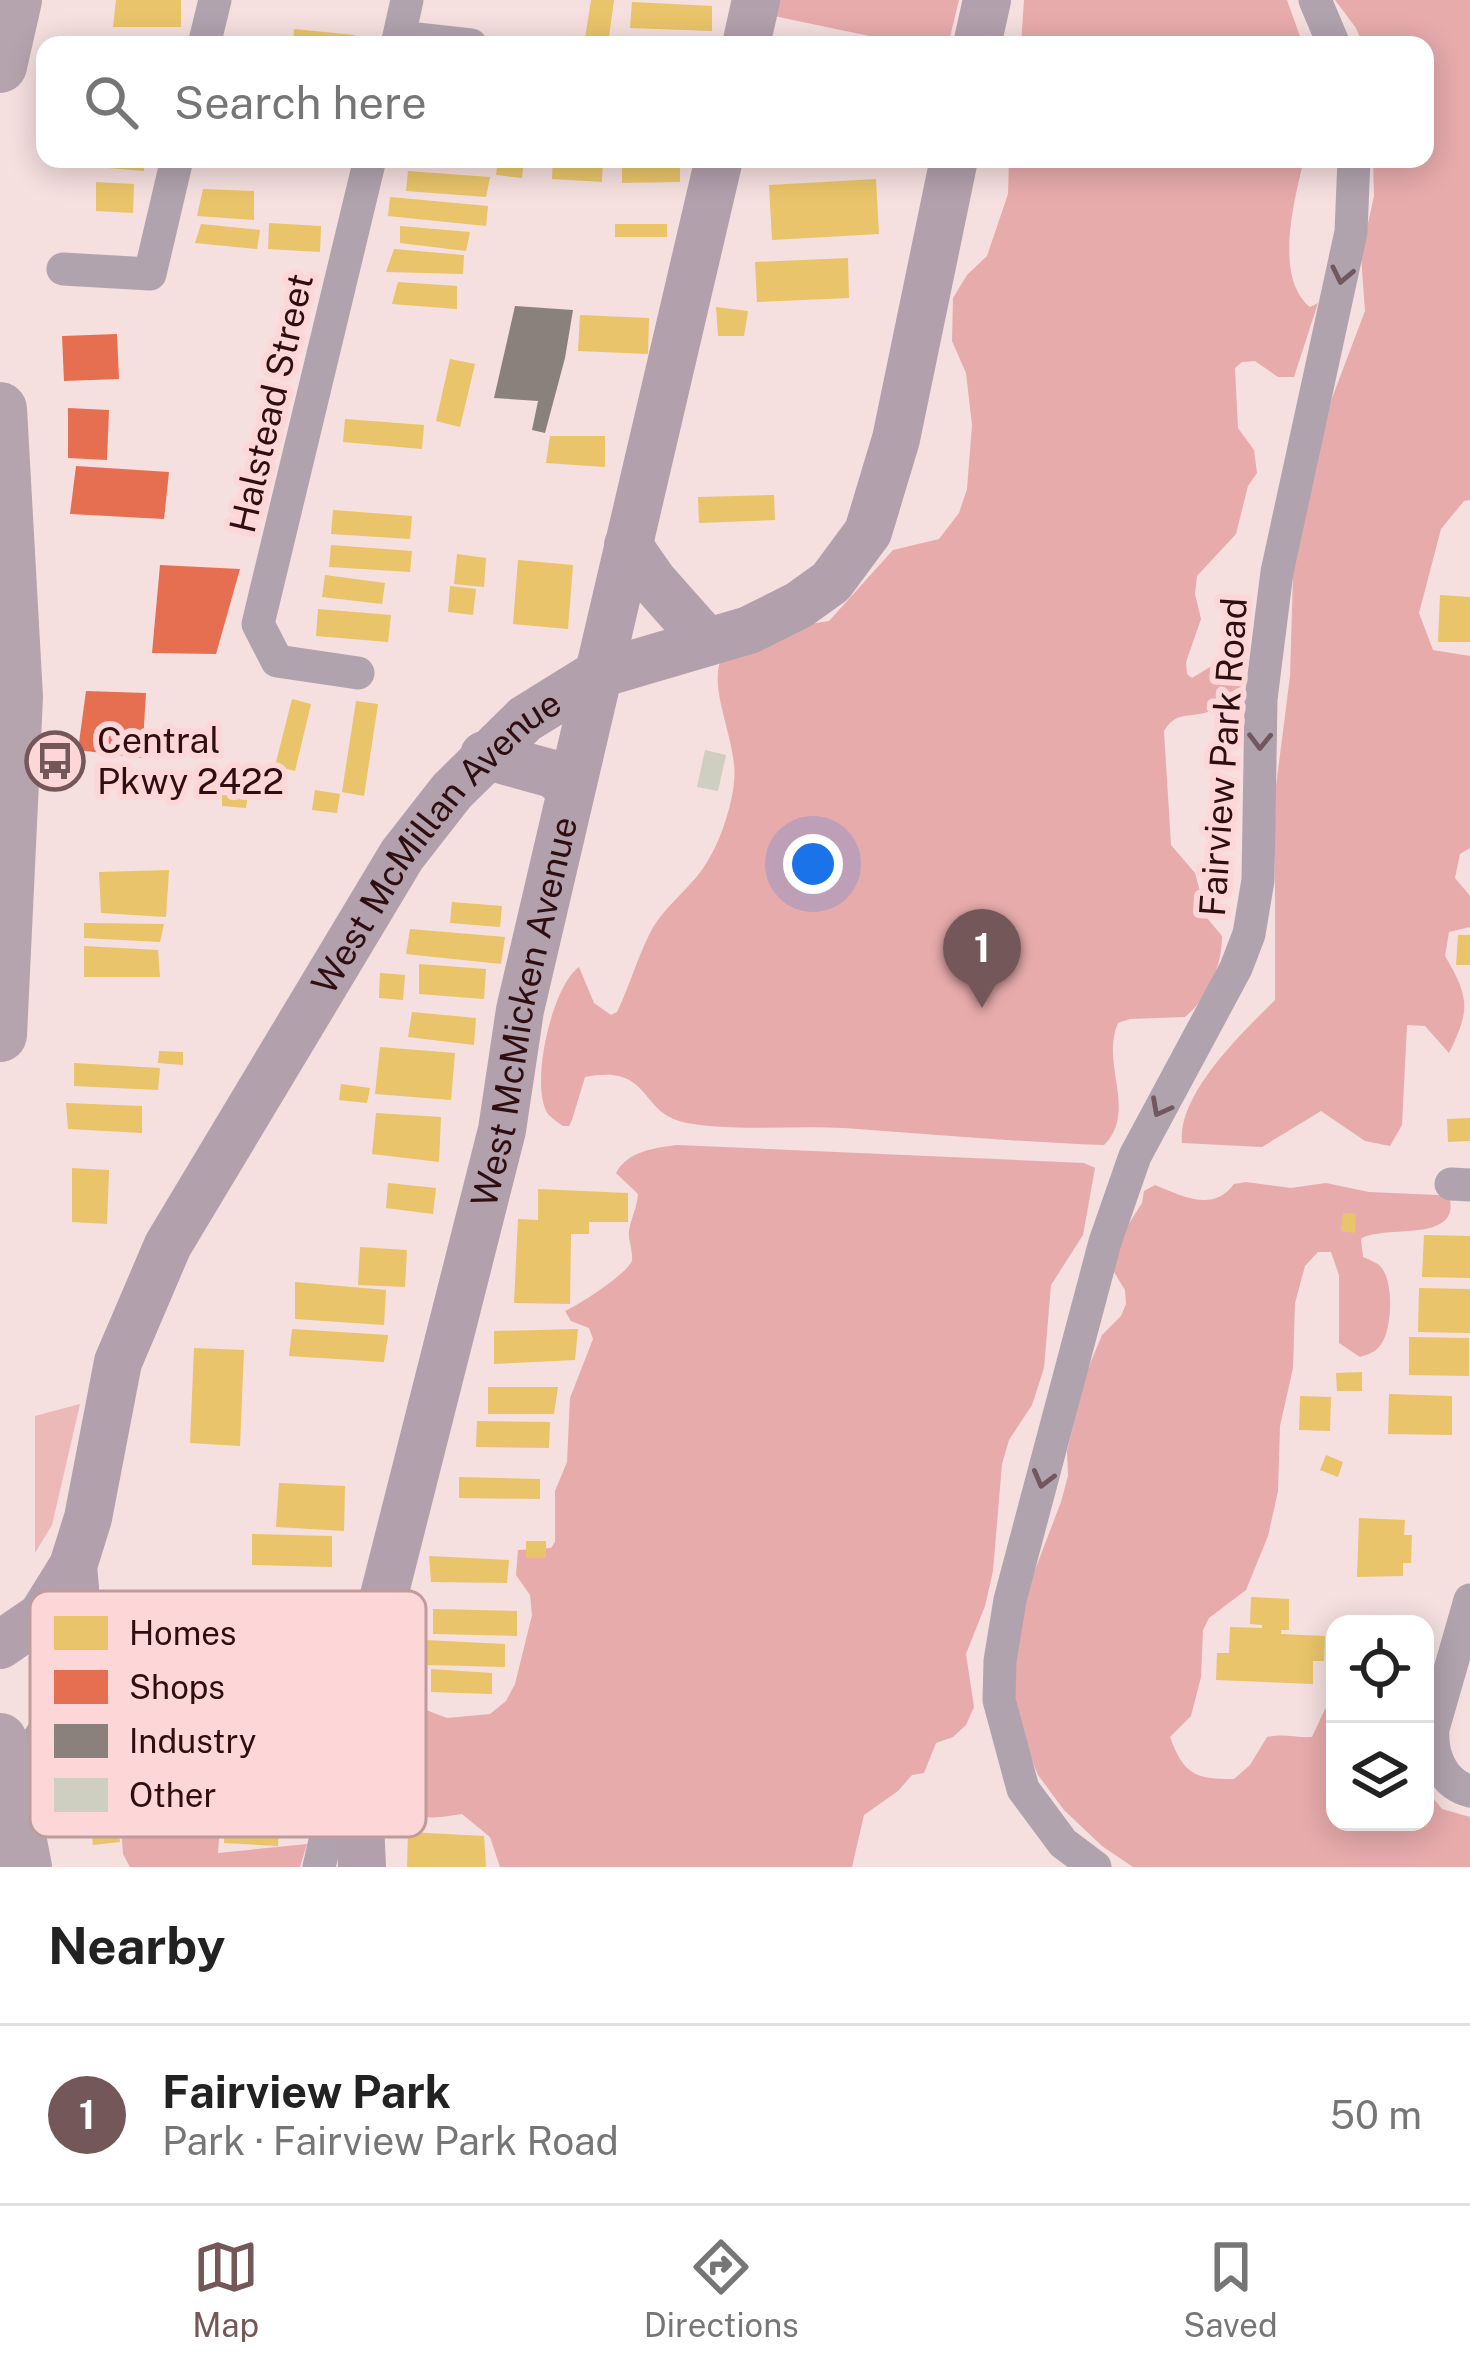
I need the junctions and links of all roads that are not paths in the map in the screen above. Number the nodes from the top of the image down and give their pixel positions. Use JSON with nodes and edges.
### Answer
{"nodes":[{"id":1,"x":15,"y":0,"type":"edge"},
{"id":2,"x":215,"y":0,"type":"edge"},
{"id":3,"x":407,"y":0,"type":"edge"},
{"id":4,"x":756,"y":0,"type":"edge"},
{"id":5,"x":987,"y":0,"type":"edge"},
{"id":6,"x":1315,"y":0,"type":"edge"},
{"id":7,"x":206,"y":36,"type":"edge"},
{"id":8,"x":399,"y":36,"type":"edge"},
{"id":9,"x":748,"y":36,"type":"edge"},
{"id":10,"x":979,"y":36,"type":"edge"},
{"id":11,"x":1330,"y":36,"type":"edge"},
{"id":12,"x":0,"y":66,"type":"edge"},
{"id":13,"x":175,"y":168,"type":"edge"},
{"id":14,"x":368,"y":168,"type":"edge"},
{"id":15,"x":717,"y":168,"type":"edge"},
{"id":16,"x":952,"y":168,"type":"edge"},
{"id":17,"x":1354,"y":168,"type":"edge"},
{"id":18,"x":63,"y":268,"type":"dead end"},
{"id":19,"x":0,"y":409,"type":"edge"},
{"id":20,"x":628,"y":545,"type":"junction"},
{"id":21,"x":707,"y":642,"type":"junction"},
{"id":22,"x":358,"y":673,"type":"dead end"},
{"id":23,"x":596,"y":675,"type":"junction"},
{"id":24,"x":484,"y":755,"type":"junction"},
{"id":25,"x":570,"y":788,"type":"junction"},
{"id":26,"x":0,"y":1035,"type":"edge"},
{"id":27,"x":73,"y":1566,"type":"junction"},
{"id":28,"x":58,"y":1591,"type":"edge"},
{"id":29,"x":76,"y":1591,"type":"edge"},
{"id":30,"x":385,"y":1591,"type":"edge"},
{"id":31,"x":1470,"y":1600,"type":"edge"},
{"id":32,"x":30,"y":1624,"type":"edge"},
{"id":33,"x":0,"y":1645,"type":"edge"},
{"id":34,"x":30,"y":1748,"type":"edge"},
{"id":35,"x":4,"y":1764,"type":"edge"},
{"id":36,"x":1470,"y":1792,"type":"edge"},
{"id":37,"x":326,"y":1837,"type":"edge"},
{"id":38,"x":361,"y":1837,"type":"edge"},
{"id":39,"x":25,"y":1867,"type":"edge"},
{"id":40,"x":319,"y":1867,"type":"edge"},
{"id":41,"x":362,"y":1867,"type":"edge"},
{"id":42,"x":1095,"y":1867,"type":"edge"}],
"edges":[{"from":1,"to":12,"type":"main road"},
{"from":2,"to":7,"type":"street"},
{"from":3,"to":8,"type":"street"},
{"from":4,"to":9,"type":"main road"},
{"from":5,"to":10,"type":"main road"},
{"from":6,"to":11,"type":"street"},
{"from":13,"to":18,"type":"street"},
{"from":14,"to":22,"type":"street","name":"Halstead Street"},
{"from":15,"to":20,"type":"main road","name":"West McMicken Avenue"},
{"from":16,"to":21,"type":"main road","name":"West McMillan Avenue"},
{"from":17,"to":42,"type":"street","name":"Fairview Park Road","one_way":true},
{"from":19,"to":26,"type":"main road"},
{"from":20,"to":21,"type":"main road"},
{"from":20,"to":23,"type":"main road","name":"West McMicken Avenue"},
{"from":21,"to":23,"type":"main road","name":"West McMillan Avenue"},
{"from":23,"to":24,"type":"main road","name":"West McMillan Avenue"},
{"from":23,"to":25,"type":"main road","name":"West McMicken Avenue"},
{"from":24,"to":25,"type":"main road"},
{"from":24,"to":27,"type":"main road","name":"West McMillan Avenue"},
{"from":25,"to":30,"type":"main road","name":"West McMicken Avenue"},
{"from":27,"to":28,"type":"main road","name":"West McMillan Avenue"},
{"from":27,"to":29,"type":"main road"},
{"from":31,"to":36,"type":"street"},
{"from":32,"to":33,"type":"main road","name":"West McMillan Avenue"},
{"from":34,"to":35,"type":"main road"},
{"from":35,"to":39,"type":"main road"},
{"from":37,"to":40,"type":"street"},
{"from":38,"to":41,"type":"main road","name":"West McMicken Avenue"}]}
